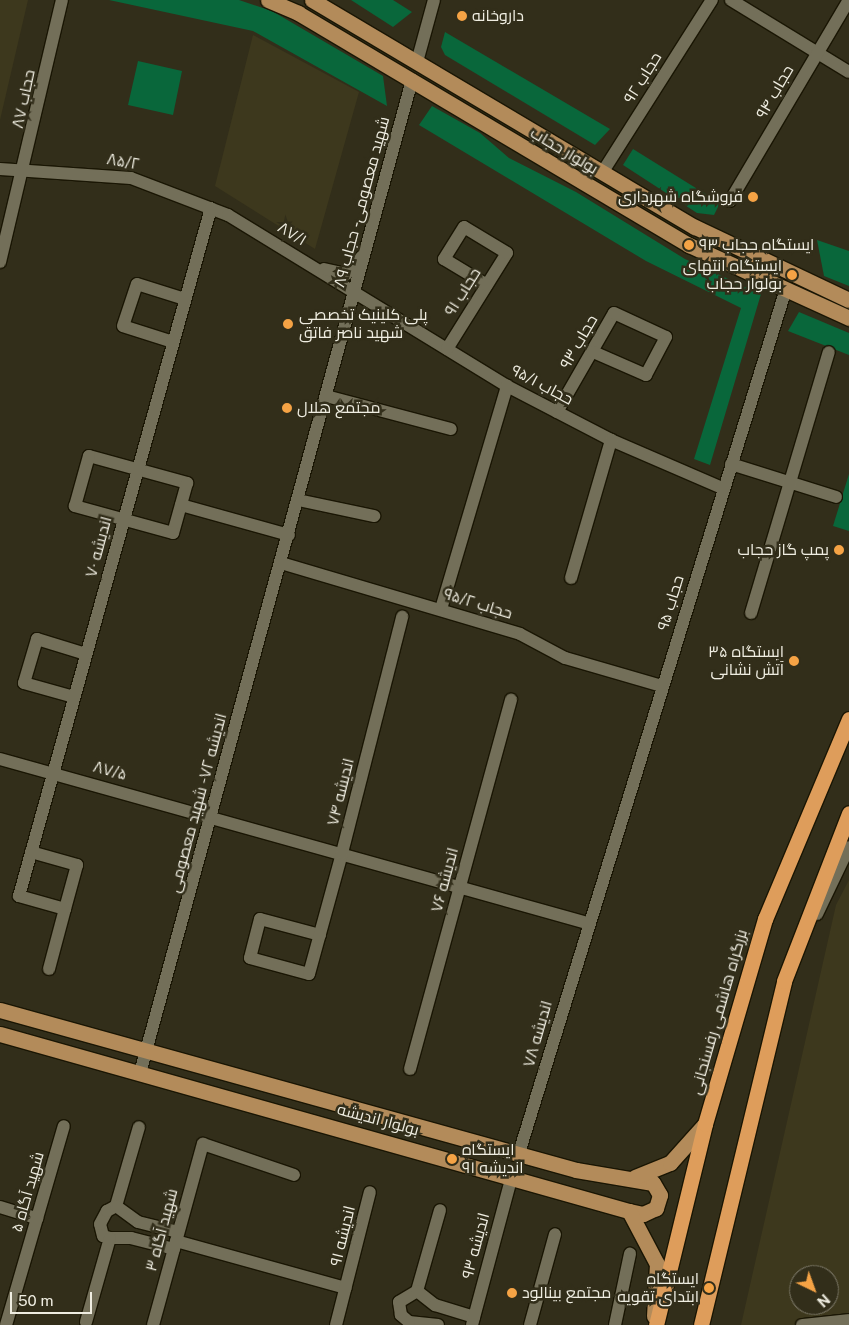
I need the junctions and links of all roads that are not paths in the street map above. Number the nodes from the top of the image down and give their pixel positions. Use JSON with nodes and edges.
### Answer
{"nodes":[{"id":1,"x":62,"y":0,"type":"edge"},
{"id":2,"x":268,"y":0,"type":"edge"},
{"id":3,"x":312,"y":0,"type":"edge"},
{"id":4,"x":434,"y":0,"type":"edge"},
{"id":5,"x":712,"y":0,"type":"edge"},
{"id":6,"x":731,"y":0,"type":"edge"},
{"id":7,"x":849,"y":0,"type":"edge"},
{"id":8,"x":817,"y":52,"type":"junction"},
{"id":9,"x":417,"y":62,"type":"junction"},
{"id":10,"x":849,"y":72,"type":"edge"},
{"id":11,"x":412,"y":80,"type":"junction"},
{"id":12,"x":0,"y":169,"type":"edge"},
{"id":13,"x":25,"y":170,"type":"junction"},
{"id":14,"x":602,"y":173,"type":"junction"},
{"id":15,"x":730,"y":201,"type":"dead end"},
{"id":16,"x":210,"y":208,"type":"junction"},
{"id":17,"x":366,"y":250,"type":"junction"},
{"id":18,"x":0,"y":262,"type":"edge"},
{"id":19,"x":311,"y":265,"type":"junction"},
{"id":20,"x":487,"y":285,"type":"junction"},
{"id":21,"x":786,"y":292,"type":"junction"},
{"id":22,"x":354,"y":293,"type":"junction"},
{"id":23,"x":185,"y":299,"type":"junction"},
{"id":24,"x":849,"y":300,"type":"edge"},
{"id":25,"x":849,"y":318,"type":"edge"},
{"id":26,"x":173,"y":342,"type":"junction"},
{"id":27,"x":447,"y":349,"type":"junction"},
{"id":28,"x":593,"y":352,"type":"junction"},
{"id":29,"x":829,"y":352,"type":"dead end"},
{"id":30,"x":507,"y":386,"type":"junction"},
{"id":31,"x":326,"y":396,"type":"junction"},
{"id":32,"x":557,"y":412,"type":"junction"},
{"id":33,"x":451,"y":429,"type":"dead end"},
{"id":34,"x":611,"y":440,"type":"junction"},
{"id":35,"x":732,"y":464,"type":"junction"},
{"id":36,"x":137,"y":469,"type":"junction"},
{"id":37,"x":790,"y":483,"type":"junction"},
{"id":38,"x":724,"y":489,"type":"junction"},
{"id":39,"x":836,"y":497,"type":"dead end"},
{"id":40,"x":298,"y":500,"type":"junction"},
{"id":41,"x":181,"y":505,"type":"junction"},
{"id":42,"x":374,"y":516,"type":"dead end"},
{"id":43,"x":123,"y":519,"type":"junction"},
{"id":44,"x":289,"y":534,"type":"junction"},
{"id":45,"x":281,"y":563,"type":"junction"},
{"id":46,"x":571,"y":578,"type":"dead end"},
{"id":47,"x":441,"y":609,"type":"junction"},
{"id":48,"x":750,"y":614,"type":"dead end"},
{"id":49,"x":402,"y":617,"type":"dead end"},
{"id":50,"x":86,"y":654,"type":"junction"},
{"id":51,"x":662,"y":686,"type":"junction"},
{"id":52,"x":74,"y":697,"type":"junction"},
{"id":53,"x":511,"y":700,"type":"dead end"},
{"id":54,"x":849,"y":719,"type":"edge"},
{"id":55,"x":0,"y":759,"type":"edge"},
{"id":56,"x":53,"y":773,"type":"junction"},
{"id":57,"x":849,"y":813,"type":"edge"},
{"id":58,"x":211,"y":816,"type":"junction"},
{"id":59,"x":849,"y":847,"type":"edge"},
{"id":60,"x":31,"y":852,"type":"junction"},
{"id":61,"x":342,"y":853,"type":"junction"},
{"id":62,"x":460,"y":887,"type":"junction"},
{"id":63,"x":65,"y":909,"type":"junction"},
{"id":64,"x":587,"y":923,"type":"junction"},
{"id":65,"x":320,"y":935,"type":"junction"},
{"id":66,"x":49,"y":969,"type":"dead end"},
{"id":67,"x":784,"y":982,"type":"junction"},
{"id":68,"x":0,"y":1010,"type":"edge"},
{"id":69,"x":0,"y":1034,"type":"edge"},
{"id":70,"x":146,"y":1052,"type":"junction"},
{"id":71,"x":410,"y":1069,"type":"dead end"},
{"id":72,"x":140,"y":1072,"type":"junction"},
{"id":73,"x":705,"y":1124,"type":"junction"},
{"id":74,"x":64,"y":1126,"type":"dead end"},
{"id":75,"x":139,"y":1127,"type":"dead end"},
{"id":76,"x":519,"y":1154,"type":"junction"},
{"id":77,"x":294,"y":1175,"type":"dead end"},
{"id":78,"x":512,"y":1176,"type":"junction"},
{"id":79,"x":634,"y":1178,"type":"junction"},
{"id":80,"x":370,"y":1192,"type":"dead end"},
{"id":81,"x":116,"y":1206,"type":"junction"},
{"id":82,"x":0,"y":1207,"type":"edge"},
{"id":83,"x":440,"y":1210,"type":"dead end"},
{"id":84,"x":629,"y":1211,"type":"junction"},
{"id":85,"x":37,"y":1218,"type":"junction"},
{"id":86,"x":555,"y":1234,"type":"dead end"},
{"id":87,"x":110,"y":1238,"type":"junction"},
{"id":88,"x":176,"y":1241,"type":"junction"},
{"id":89,"x":630,"y":1254,"type":"dead end"},
{"id":90,"x":346,"y":1288,"type":"junction"},
{"id":91,"x":417,"y":1291,"type":"junction"},
{"id":92,"x":849,"y":1320,"type":"edge"},
{"id":93,"x":473,"y":1321,"type":"edge"},
{"id":94,"x":86,"y":1322,"type":"dead end"},
{"id":95,"x":409,"y":1323,"type":"edge"},
{"id":96,"x":6,"y":1325,"type":"edge"},
{"id":97,"x":153,"y":1325,"type":"edge"},
{"id":98,"x":336,"y":1325,"type":"edge"},
{"id":99,"x":438,"y":1325,"type":"edge"},
{"id":100,"x":530,"y":1325,"type":"edge"},
{"id":101,"x":615,"y":1325,"type":"edge"},
{"id":102,"x":655,"y":1325,"type":"edge"},
{"id":103,"x":700,"y":1325,"type":"edge"},
{"id":104,"x":802,"y":1325,"type":"edge"}],
"edges":[{"from":1,"to":13,"type":"street","name":"حجاب ۸۷"},
{"from":2,"to":11,"type":"main road","name":"بولوار حجاب"},
{"from":3,"to":9,"type":"main road","name":"بولوار حجاب"},
{"from":4,"to":9,"type":"street"},
{"from":5,"to":14,"type":"street","name":"حجاب ۹۲"},
{"from":6,"to":8,"type":"street"},
{"from":7,"to":8,"type":"street","name":"حجاب ۹۴"},
{"from":8,"to":10,"type":"street"},
{"from":8,"to":15,"type":"street","name":"حجاب ۹۴"},
{"from":9,"to":11,"type":"main road"},
{"from":9,"to":14,"type":"main road","name":"بولوار حجاب"},
{"from":11,"to":17,"type":"street","name":"شهید معصومی - حجاب ۸۹"},
{"from":11,"to":21,"type":"main road","name":"بولوار حجاب"},
{"from":12,"to":13,"type":"street","name":"۸۵/۲"},
{"from":13,"to":16,"type":"street","name":"۸۵/۲"},
{"from":13,"to":18,"type":"street","name":"حجاب ۸۷"},
{"from":14,"to":24,"type":"main road","name":"بولوار حجاب"},
{"from":16,"to":19,"type":"street","name":"۸۷/۱"},
{"from":16,"to":23,"type":"street","name":"اندیشه ۷۰"},
{"from":17,"to":19,"type":"street"},
{"from":17,"to":22,"type":"street","name":"شهید معصومی - حجاب ۸۹"},
{"from":19,"to":22,"type":"street","name":"۸۷/۱"},
{"from":20,"to":20,"type":"street","name":"حجاب ۹۱"},
{"from":20,"to":27,"type":"street","name":"حجاب ۹۱"},
{"from":21,"to":25,"type":"main road","name":"بولوار حجاب"},
{"from":21,"to":35,"type":"street","name":"حجاب ۹۵"},
{"from":22,"to":27,"type":"street","name":"حجاب ۹۵/۱"},
{"from":22,"to":31,"type":"street","name":"شهید معصومی - حجاب ۸۹"},
{"from":23,"to":26,"type":"street","name":"اندیشه ۷۰"},
{"from":23,"to":26,"type":"street"},
{"from":26,"to":36,"type":"street","name":"اندیشه ۷۰"},
{"from":27,"to":30,"type":"street","name":"حجاب ۹۵/۱"},
{"from":28,"to":28,"type":"street","name":"حجاب ۹۳"},
{"from":28,"to":32,"type":"street","name":"حجاب ۹۳"},
{"from":29,"to":37,"type":"street"},
{"from":30,"to":32,"type":"street","name":"حجاب ۹۵/۱"},
{"from":30,"to":47,"type":"street"},
{"from":31,"to":33,"type":"street"},
{"from":31,"to":40,"type":"street","name":"شهید معصومی - حجاب ۸۹"},
{"from":32,"to":34,"type":"street","name":"حجاب ۹۵/۱"},
{"from":34,"to":38,"type":"street","name":"حجاب ۹۵/۱"},
{"from":34,"to":46,"type":"street"},
{"from":35,"to":37,"type":"street"},
{"from":35,"to":38,"type":"street","name":"حجاب ۹۵"},
{"from":36,"to":41,"type":"street"},
{"from":36,"to":43,"type":"street","name":"اندیشه ۷۰"},
{"from":36,"to":43,"type":"street"},
{"from":37,"to":39,"type":"street"},
{"from":37,"to":48,"type":"street"},
{"from":38,"to":51,"type":"street","name":"حجاب ۹۵"},
{"from":40,"to":42,"type":"street"},
{"from":40,"to":44,"type":"street","name":"شهید معصومی - حجاب ۸۹"},
{"from":41,"to":43,"type":"street"},
{"from":41,"to":44,"type":"street"},
{"from":43,"to":50,"type":"street","name":"اندیشه ۷۰"},
{"from":44,"to":45,"type":"street","name":"شهید معصومی - حجاب ۸۹"},
{"from":45,"to":47,"type":"street","name":"حجاب ۹۵/۲"},
{"from":45,"to":58,"type":"street","name":"اندیشه ۷۲ - شهید معصومی"},
{"from":47,"to":51,"type":"street","name":"حجاب ۹۵/۲"},
{"from":49,"to":61,"type":"street","name":"اندیشه ۷۴"},
{"from":50,"to":52,"type":"street","name":"اندیشه ۷۰"},
{"from":50,"to":52,"type":"street"},
{"from":51,"to":64,"type":"street","name":"حجاب ۹۵"},
{"from":52,"to":56,"type":"street","name":"اندیشه ۷۰"},
{"from":53,"to":62,"type":"street","name":"اندیشه ۷۶"},
{"from":54,"to":73,"type":"highway","name":"بزرگراه هاشمی رفسنجانی"},
{"from":55,"to":56,"type":"street","name":"۸۷/۵"},
{"from":56,"to":58,"type":"street","name":"۸۷/۵"},
{"from":56,"to":60,"type":"street","name":"اندیشه ۷۰"},
{"from":57,"to":67,"type":"highway"},
{"from":58,"to":61,"type":"street","name":"۸۷/۵"},
{"from":58,"to":70,"type":"street","name":"اندیشه ۷۲ - شهید معصومی"},
{"from":59,"to":67,"type":"street"},
{"from":60,"to":63,"type":"street","name":"اندیشه ۷۰"},
{"from":60,"to":63,"type":"street"},
{"from":61,"to":62,"type":"street","name":"۸۷/۵"},
{"from":61,"to":65,"type":"street","name":"اندیشه ۷۴"},
{"from":62,"to":64,"type":"street","name":"۸۷/۵"},
{"from":62,"to":71,"type":"street","name":"اندیشه ۷۶"},
{"from":63,"to":66,"type":"street"},
{"from":64,"to":76,"type":"street","name":"اندیشه ۷۸"},
{"from":65,"to":65,"type":"street","name":"اندیشه ۷۴"},
{"from":67,"to":103,"type":"highway"},
{"from":68,"to":70,"type":"main road","name":"بولوار اندیشه"},
{"from":69,"to":72,"type":"main road","name":"بولوار اندیشه"},
{"from":70,"to":72,"type":"street","name":"اندیشه ۷۲ - شهید معصومی"},
{"from":70,"to":76,"type":"main road","name":"بولوار اندیشه"},
{"from":72,"to":78,"type":"main road","name":"بولوار اندیشه"},
{"from":73,"to":79,"type":"main road"},
{"from":73,"to":102,"type":"highway","name":"بزرگراه هاشمی رفسنجانی"},
{"from":74,"to":85,"type":"street","name":"شهید آگاه ۵"},
{"from":75,"to":81,"type":"street"},
{"from":76,"to":79,"type":"main road","name":"بولوار اندیشه"},
{"from":77,"to":88,"type":"street","name":"شهید آگاه ۳"},
{"from":78,"to":84,"type":"main road","name":"بولوار اندیشه"},
{"from":78,"to":93,"type":"street","name":"اندیشه ۹۳"},
{"from":79,"to":84,"type":"main road","name":"بولوار اندیشه"},
{"from":80,"to":90,"type":"street","name":"اندیشه ۹۱"},
{"from":81,"to":87,"type":"street"},
{"from":81,"to":88,"type":"street"},
{"from":82,"to":85,"type":"street"},
{"from":83,"to":91,"type":"street"},
{"from":84,"to":102,"type":"main road"},
{"from":85,"to":96,"type":"street","name":"شهید آگاه ۵"},
{"from":86,"to":100,"type":"street"},
{"from":87,"to":88,"type":"street"},
{"from":87,"to":94,"type":"street"},
{"from":88,"to":90,"type":"street"},
{"from":88,"to":97,"type":"street","name":"شهید آگاه ۳"},
{"from":89,"to":101,"type":"street"},
{"from":90,"to":98,"type":"street","name":"اندیشه ۹۱"},
{"from":91,"to":93,"type":"street"},
{"from":91,"to":95,"type":"street"},
{"from":92,"to":104,"type":"street"},
{"from":95,"to":99,"type":"street"}]}
